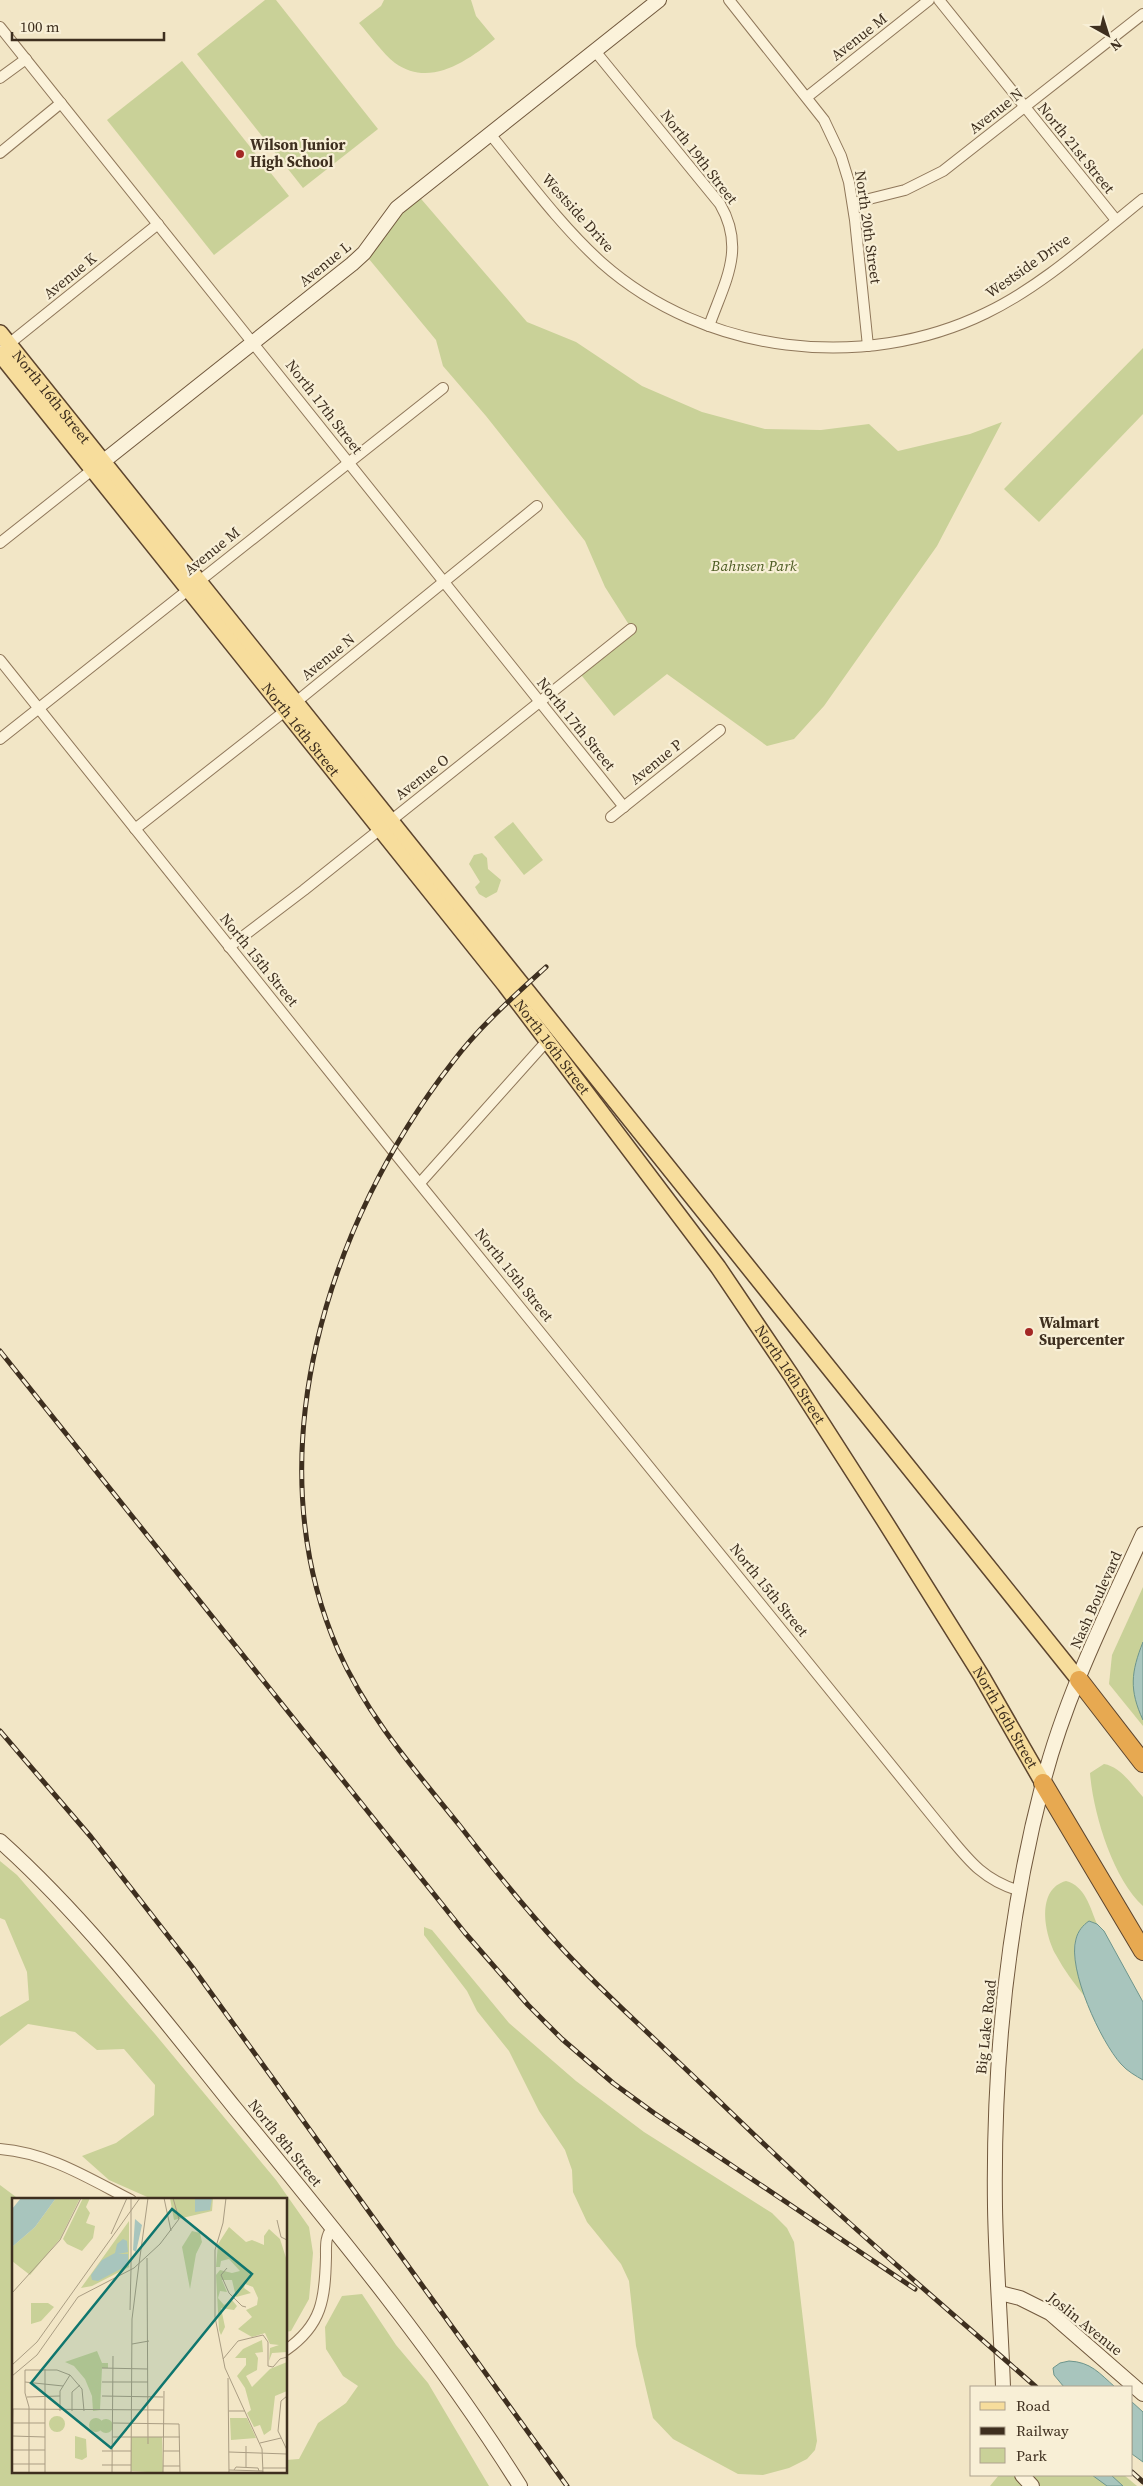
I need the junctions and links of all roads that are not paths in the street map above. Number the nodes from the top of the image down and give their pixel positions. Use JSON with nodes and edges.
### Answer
{"nodes":[{"id":1,"x":659,"y":0,"type":"edge"},
{"id":2,"x":729,"y":0,"type":"edge"},
{"id":3,"x":929,"y":0,"type":"edge"},
{"id":4,"x":939,"y":0,"type":"edge"},
{"id":5,"x":1143,"y":14,"type":"edge"},
{"id":6,"x":0,"y":27,"type":"edge"},
{"id":7,"x":595,"y":51,"type":"junction"},
{"id":8,"x":26,"y":60,"type":"junction"},
{"id":9,"x":0,"y":78,"type":"edge"},
{"id":10,"x":807,"y":97,"type":"junction"},
{"id":11,"x":61,"y":103,"type":"junction"},
{"id":12,"x":1025,"y":108,"type":"junction"},
{"id":13,"x":490,"y":134,"type":"junction"},
{"id":14,"x":0,"y":153,"type":"edge"},
{"id":15,"x":1143,"y":199,"type":"edge"},
{"id":16,"x":853,"y":202,"type":"junction"},
{"id":17,"x":1116,"y":220,"type":"junction"},
{"id":18,"x":158,"y":224,"type":"junction"},
{"id":19,"x":709,"y":326,"type":"junction"},
{"id":20,"x":253,"y":342,"type":"junction"},
{"id":21,"x":2,"y":346,"type":"edge"},
{"id":22,"x":868,"y":346,"type":"junction"},
{"id":23,"x":443,"y":388,"type":"dead end"},
{"id":24,"x":349,"y":463,"type":"junction"},
{"id":25,"x":97,"y":466,"type":"junction"},
{"id":26,"x":537,"y":506,"type":"dead end"},
{"id":27,"x":0,"y":543,"type":"edge"},
{"id":28,"x":444,"y":583,"type":"junction"},
{"id":29,"x":193,"y":586,"type":"junction"},
{"id":30,"x":631,"y":628,"type":"dead end"},
{"id":31,"x":0,"y":660,"type":"edge"},
{"id":32,"x":540,"y":702,"type":"junction"},
{"id":33,"x":290,"y":707,"type":"junction"},
{"id":34,"x":38,"y":708,"type":"junction"},
{"id":35,"x":720,"y":730,"type":"dead end"},
{"id":36,"x":0,"y":739,"type":"edge"},
{"id":37,"x":624,"y":807,"type":"junction"},
{"id":38,"x":611,"y":817,"type":"dead end"},
{"id":39,"x":385,"y":825,"type":"junction"},
{"id":40,"x":136,"y":829,"type":"junction"},
{"id":41,"x":229,"y":947,"type":"junction"},
{"id":42,"x":546,"y":1042,"type":"junction"},
{"id":43,"x":420,"y":1183,"type":"junction"},
{"id":44,"x":1143,"y":1534,"type":"edge"},
{"id":45,"x":1079,"y":1680,"type":"junction"},
{"id":46,"x":1143,"y":1763,"type":"edge"},
{"id":47,"x":1043,"y":1783,"type":"junction"},
{"id":48,"x":0,"y":1841,"type":"edge"},
{"id":49,"x":1020,"y":1891,"type":"junction"},
{"id":50,"x":1143,"y":1951,"type":"edge"},
{"id":51,"x":0,"y":2149,"type":"edge"},
{"id":52,"x":127,"y":2198,"type":"edge"},
{"id":53,"x":332,"y":2228,"type":"junction"},
{"id":54,"x":1000,"y":2293,"type":"junction"},
{"id":55,"x":288,"y":2348,"type":"edge"},
{"id":56,"x":1003,"y":2386,"type":"edge"},
{"id":57,"x":1143,"y":2394,"type":"edge"},
{"id":58,"x":1023,"y":2476,"type":"edge"},
{"id":59,"x":520,"y":2486,"type":"edge"},
{"id":60,"x":1032,"y":2486,"type":"edge"}],
"edges":[{"from":1,"to":7,"type":"street","name":"Avenue L"},
{"from":2,"to":10,"type":"street","name":"North 20th Street"},
{"from":3,"to":10,"type":"street","name":"Avenue M"},
{"from":4,"to":12,"type":"street","name":"North 21st Street"},
{"from":5,"to":12,"type":"street","name":"Avenue N"},
{"from":6,"to":8,"type":"street","name":"North 17th Street"},
{"from":7,"to":13,"type":"street","name":"Avenue L"},
{"from":7,"to":19,"type":"street","name":"North 19th Street"},
{"from":8,"to":9,"type":"street"},
{"from":8,"to":11,"type":"street","name":"North 17th Street"},
{"from":10,"to":16,"type":"street","name":"North 20th Street"},
{"from":11,"to":14,"type":"street"},
{"from":11,"to":18,"type":"street","name":"North 17th Street"},
{"from":12,"to":16,"type":"street","name":"Avenue N"},
{"from":12,"to":17,"type":"street","name":"North 21st Street"},
{"from":13,"to":19,"type":"street","name":"Westside Drive"},
{"from":13,"to":20,"type":"street","name":"Avenue L"},
{"from":15,"to":17,"type":"street","name":"Westside Drive"},
{"from":16,"to":22,"type":"street","name":"North 20th Street"},
{"from":17,"to":22,"type":"street","name":"Westside Drive"},
{"from":18,"to":20,"type":"street","name":"North 17th Street"},
{"from":18,"to":21,"type":"street","name":"Avenue K"},
{"from":19,"to":22,"type":"street","name":"Westside Drive"},
{"from":20,"to":24,"type":"street","name":"North 17th Street"},
{"from":20,"to":25,"type":"street","name":"Avenue L"},
{"from":21,"to":25,"type":"main road","name":"North 16th Street"},
{"from":23,"to":24,"type":"street","name":"Avenue M"},
{"from":24,"to":28,"type":"street","name":"North 17th Street"},
{"from":24,"to":29,"type":"street","name":"Avenue M"},
{"from":25,"to":27,"type":"street","name":"Avenue L"},
{"from":25,"to":29,"type":"main road","name":"North 16th Street"},
{"from":26,"to":28,"type":"street","name":"Avenue N"},
{"from":28,"to":32,"type":"street","name":"North 17th Street"},
{"from":28,"to":33,"type":"street","name":"Avenue N"},
{"from":29,"to":33,"type":"main road","name":"North 16th Street"},
{"from":29,"to":34,"type":"street","name":"Avenue M"},
{"from":30,"to":32,"type":"street","name":"Avenue O"},
{"from":31,"to":34,"type":"street","name":"North 15th Street"},
{"from":32,"to":37,"type":"street","name":"North 17th Street"},
{"from":32,"to":39,"type":"street","name":"Avenue O"},
{"from":33,"to":39,"type":"main road","name":"North 16th Street"},
{"from":33,"to":40,"type":"street","name":"Avenue N"},
{"from":34,"to":36,"type":"street","name":"Avenue M"},
{"from":34,"to":40,"type":"street","name":"North 15th Street"},
{"from":35,"to":37,"type":"street","name":"Avenue P"},
{"from":37,"to":38,"type":"street","name":"Avenue P"},
{"from":39,"to":41,"type":"street","name":"Avenue O"},
{"from":39,"to":42,"type":"main road","name":"North 16th Street"},
{"from":39,"to":45,"type":"main road","name":"North 16th Street"},
{"from":40,"to":41,"type":"street","name":"North 15th Street"},
{"from":41,"to":43,"type":"street","name":"North 15th Street"},
{"from":42,"to":43,"type":"street"},
{"from":42,"to":47,"type":"main road","name":"North 16th Street"},
{"from":43,"to":49,"type":"street","name":"North 15th Street"},
{"from":44,"to":45,"type":"street","name":"Nash Boulevard"},
{"from":45,"to":46,"type":"highway"},
{"from":45,"to":47,"type":"street","name":"Big Lake Road"},
{"from":47,"to":49,"type":"street","name":"Big Lake Road"},
{"from":47,"to":50,"type":"highway"},
{"from":48,"to":53,"type":"street","name":"North 8th Street"},
{"from":49,"to":54,"type":"street","name":"Big Lake Road"},
{"from":51,"to":52,"type":"street"},
{"from":53,"to":55,"type":"street"},
{"from":53,"to":59,"type":"street","name":"North 8th Street"},
{"from":54,"to":56,"type":"street","name":"Big Lake Road"},
{"from":54,"to":57,"type":"street","name":"Joslin Avenue"},
{"from":58,"to":60,"type":"street"}]}
